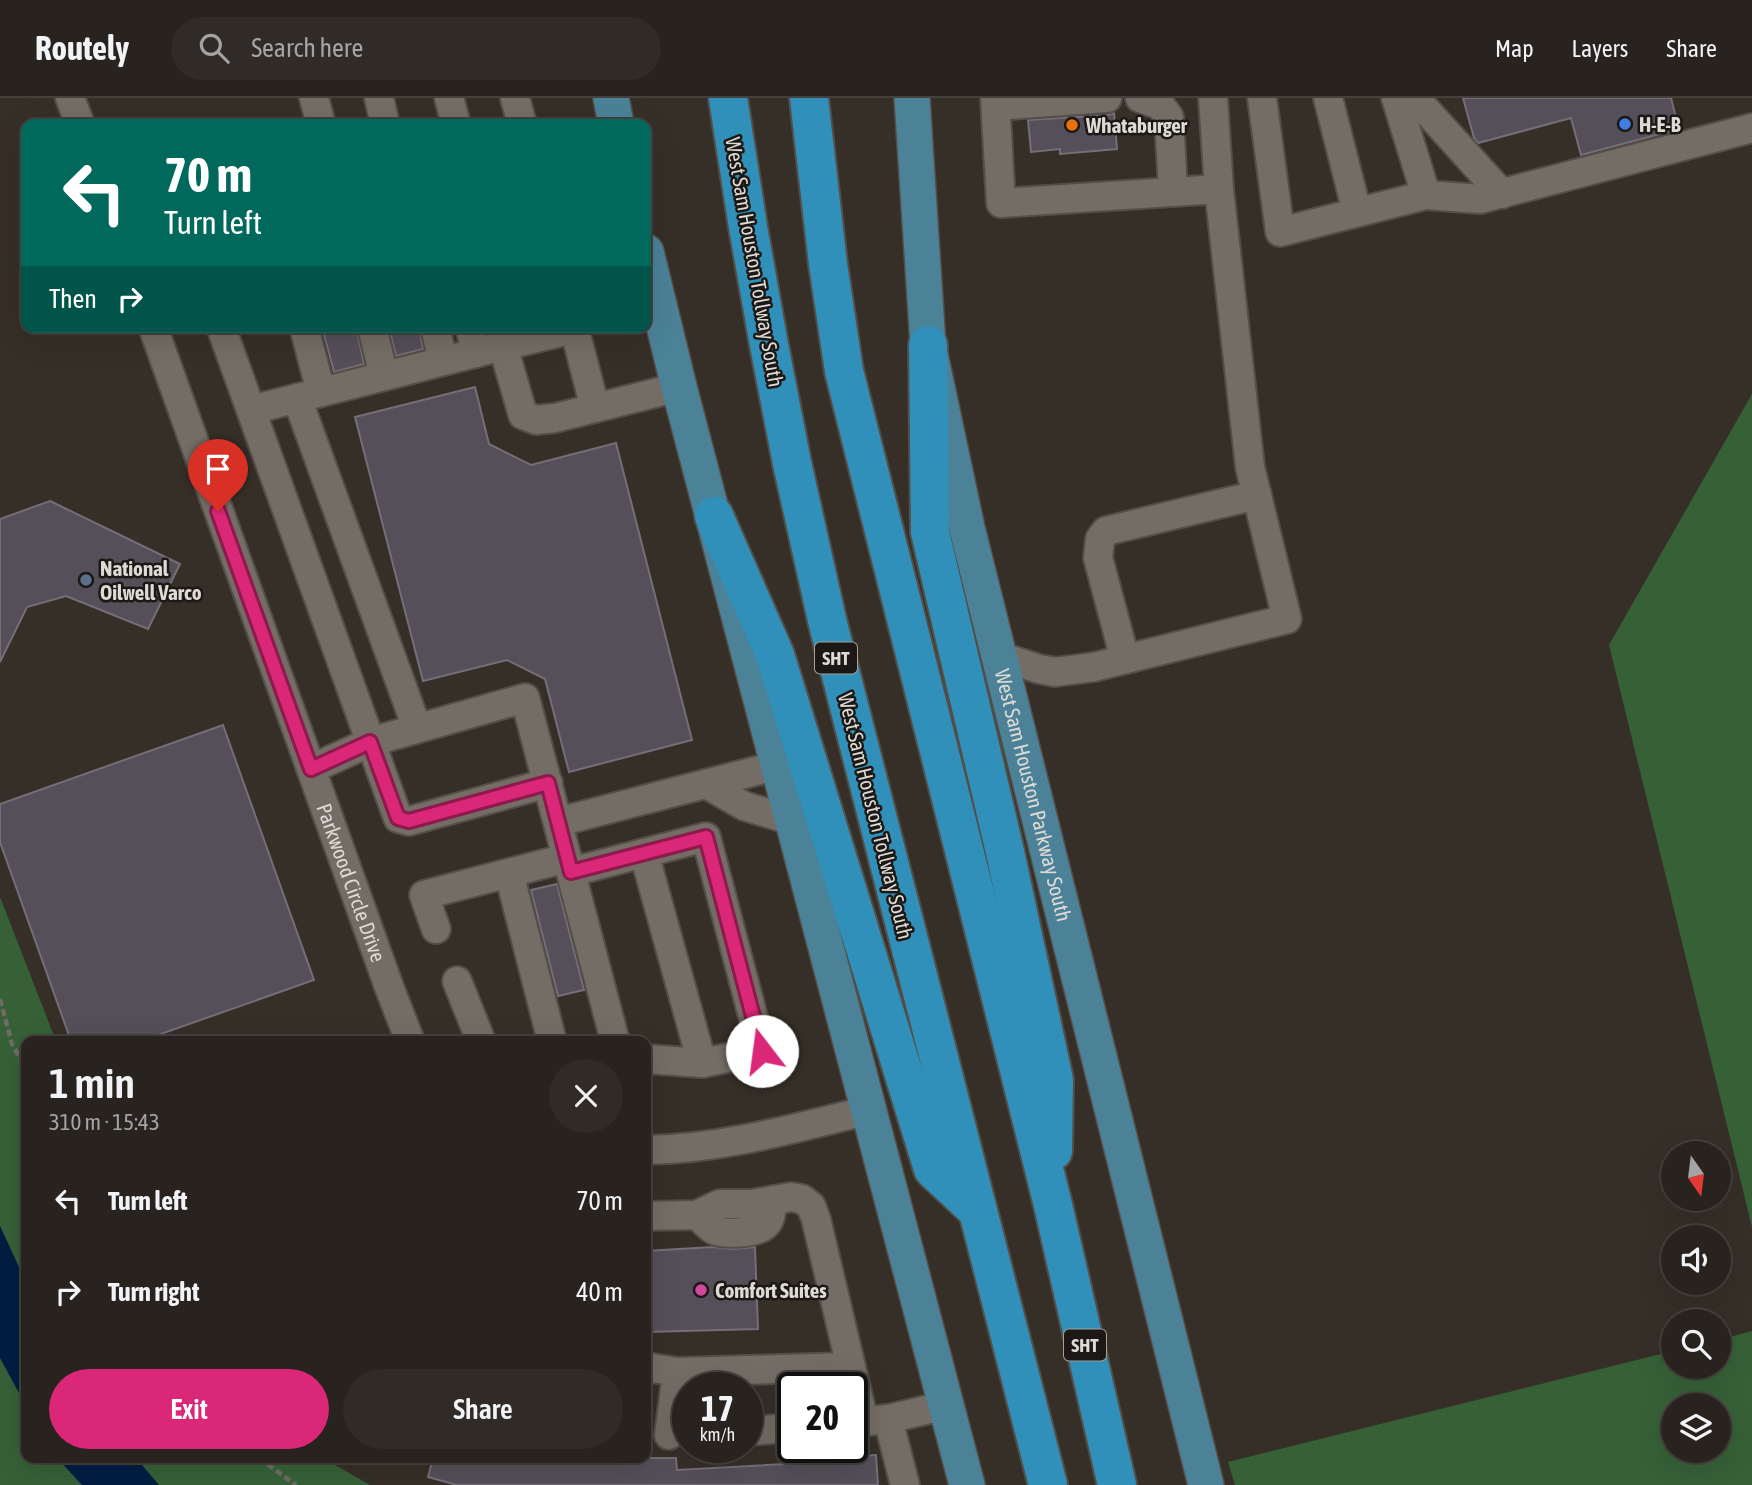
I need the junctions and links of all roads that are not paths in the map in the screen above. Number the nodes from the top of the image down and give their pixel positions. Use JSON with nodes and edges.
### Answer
{"nodes":[{"id":1,"x":70,"y":98,"type":"edge"},
{"id":2,"x":379,"y":98,"type":"edge"},
{"id":3,"x":449,"y":98,"type":"edge"},
{"id":4,"x":516,"y":98,"type":"edge"},
{"id":5,"x":611,"y":98,"type":"edge"},
{"id":6,"x":728,"y":98,"type":"edge"},
{"id":7,"x":809,"y":98,"type":"edge"},
{"id":8,"x":912,"y":98,"type":"edge"},
{"id":9,"x":1107,"y":98,"type":"edge"},
{"id":10,"x":1140,"y":98,"type":"edge"},
{"id":11,"x":1213,"y":98,"type":"edge"},
{"id":12,"x":1262,"y":98,"type":"edge"},
{"id":13,"x":1328,"y":98,"type":"edge"},
{"id":14,"x":1396,"y":98,"type":"edge"},
{"id":15,"x":1415,"y":98,"type":"edge"},
{"id":16,"x":995,"y":102,"type":"edge"},
{"id":17,"x":78,"y":119,"type":"edge"},
{"id":18,"x":384,"y":119,"type":"edge"},
{"id":19,"x":455,"y":119,"type":"edge"},
{"id":20,"x":521,"y":119,"type":"edge"},
{"id":21,"x":616,"y":119,"type":"edge"},
{"id":22,"x":1752,"y":128,"type":"edge"},
{"id":23,"x":1219,"y":189,"type":"junction"},
{"id":24,"x":1173,"y":192,"type":"junction"},
{"id":25,"x":1502,"y":194,"type":"junction"},
{"id":26,"x":1426,"y":195,"type":"junction"},
{"id":27,"x":1357,"y":212,"type":"junction"},
{"id":28,"x":651,"y":272,"type":"edge"},
{"id":29,"x":155,"y":333,"type":"edge"},
{"id":30,"x":223,"y":333,"type":"edge"},
{"id":31,"x":304,"y":333,"type":"edge"},
{"id":32,"x":373,"y":333,"type":"edge"},
{"id":33,"x":436,"y":333,"type":"edge"},
{"id":34,"x":542,"y":333,"type":"edge"},
{"id":35,"x":575,"y":333,"type":"edge"},
{"id":36,"x":483,"y":342,"type":"edge"},
{"id":37,"x":928,"y":345,"type":"junction"},
{"id":38,"x":443,"y":361,"type":"junction"},
{"id":39,"x":384,"y":376,"type":"junction"},
{"id":40,"x":679,"y":387,"type":"junction"},
{"id":41,"x":309,"y":395,"type":"junction"},
{"id":42,"x":595,"y":408,"type":"junction"},
{"id":43,"x":251,"y":410,"type":"junction"},
{"id":44,"x":1257,"y":495,"type":"junction"},
{"id":45,"x":714,"y":516,"type":"junction"},
{"id":46,"x":999,"y":656,"type":"junction"},
{"id":47,"x":1125,"y":659,"type":"junction"},
{"id":48,"x":1055,"y":672,"type":"junction"},
{"id":49,"x":1012,"y":706,"type":"junction"},
{"id":50,"x":417,"y":728,"type":"junction"},
{"id":51,"x":370,"y":742,"type":"junction"},
{"id":52,"x":779,"y":765,"type":"junction"},
{"id":53,"x":311,"y":769,"type":"junction"},
{"id":54,"x":548,"y":783,"type":"junction"},
{"id":55,"x":706,"y":784,"type":"junction"},
{"id":56,"x":794,"y":821,"type":"junction"},
{"id":57,"x":558,"y":822,"type":"junction"},
{"id":58,"x":644,"y":853,"type":"junction"},
{"id":59,"x":569,"y":865,"type":"junction"},
{"id":60,"x":509,"y":873,"type":"junction"},
{"id":61,"x":436,"y":929,"type":"dead end"},
{"id":62,"x":457,"y":981,"type":"dead end"},
{"id":63,"x":409,"y":1036,"type":"edge"},
{"id":64,"x":479,"y":1036,"type":"edge"},
{"id":65,"x":551,"y":1036,"type":"edge"},
{"id":66,"x":614,"y":1036,"type":"edge"},
{"id":67,"x":651,"y":1059,"type":"edge"},
{"id":68,"x":702,"y":1063,"type":"junction"},
{"id":69,"x":869,"y":1110,"type":"junction"},
{"id":70,"x":651,"y":1150,"type":"edge"},
{"id":71,"x":1053,"y":1205,"type":"junction"},
{"id":72,"x":977,"y":1210,"type":"junction"},
{"id":73,"x":651,"y":1216,"type":"edge"},
{"id":74,"x":851,"y":1367,"type":"junction"},
{"id":75,"x":651,"y":1368,"type":"edge"},
{"id":76,"x":677,"y":1372,"type":"joint"},
{"id":77,"x":853,"y":1372,"type":"edge"},
{"id":78,"x":672,"y":1403,"type":"edge"},
{"id":79,"x":947,"y":1405,"type":"junction"},
{"id":80,"x":868,"y":1421,"type":"edge"},
{"id":81,"x":667,"y":1434,"type":"edge"},
{"id":82,"x":905,"y":1485,"type":"edge"},
{"id":83,"x":967,"y":1485,"type":"edge"},
{"id":84,"x":1048,"y":1485,"type":"edge"},
{"id":85,"x":1117,"y":1485,"type":"edge"},
{"id":86,"x":1206,"y":1485,"type":"edge"}],
"edges":[{"from":1,"to":17,"type":"street"},
{"from":2,"to":18,"type":"street"},
{"from":3,"to":19,"type":"street"},
{"from":4,"to":20,"type":"street"},
{"from":5,"to":21,"type":"main road"},
{"from":6,"to":72,"type":"highway","name":"West Sam Houston Tollway South","number":"SHT"},
{"from":7,"to":71,"type":"highway","number":"SHT"},
{"from":8,"to":37,"type":"main road","name":"West Sam Houston Parkway South"},
{"from":9,"to":16,"type":"street"},
{"from":10,"to":24,"type":"street"},
{"from":11,"to":23,"type":"street"},
{"from":12,"to":27,"type":"street"},
{"from":13,"to":27,"type":"street"},
{"from":14,"to":26,"type":"street"},
{"from":15,"to":25,"type":"street"},
{"from":16,"to":24,"type":"street"},
{"from":22,"to":25,"type":"street"},
{"from":23,"to":24,"type":"street"},
{"from":23,"to":44,"type":"street"},
{"from":25,"to":26,"type":"street"},
{"from":26,"to":27,"type":"street"},
{"from":28,"to":40,"type":"main road"},
{"from":29,"to":53,"type":"street","name":"Parkwood Circle Drive"},
{"from":30,"to":43,"type":"street"},
{"from":31,"to":41,"type":"street"},
{"from":32,"to":39,"type":"street"},
{"from":33,"to":38,"type":"street"},
{"from":34,"to":36,"type":"street"},
{"from":35,"to":42,"type":"street"},
{"from":36,"to":38,"type":"street"},
{"from":36,"to":42,"type":"street"},
{"from":37,"to":46,"type":"main road","name":"West Sam Houston Parkway South"},
{"from":37,"to":71,"type":"highway"},
{"from":38,"to":39,"type":"street"},
{"from":39,"to":41,"type":"street"},
{"from":40,"to":42,"type":"street"},
{"from":40,"to":45,"type":"main road"},
{"from":41,"to":43,"type":"street"},
{"from":41,"to":50,"type":"street"},
{"from":43,"to":51,"type":"street"},
{"from":44,"to":47,"type":"street"},
{"from":44,"to":47,"type":"street"},
{"from":45,"to":52,"type":"main road"},
{"from":45,"to":72,"type":"highway"},
{"from":46,"to":48,"type":"street"},
{"from":46,"to":49,"type":"main road","name":"West Sam Houston Parkway South"},
{"from":47,"to":48,"type":"street"},
{"from":48,"to":49,"type":"street"},
{"from":49,"to":86,"type":"main road","name":"West Sam Houston Parkway South"},
{"from":50,"to":51,"type":"street"},
{"from":50,"to":54,"type":"street"},
{"from":51,"to":53,"type":"street"},
{"from":51,"to":54,"type":"street"},
{"from":52,"to":55,"type":"street"},
{"from":52,"to":56,"type":"main road"},
{"from":53,"to":63,"type":"street","name":"Parkwood Circle Drive"},
{"from":54,"to":57,"type":"street"},
{"from":55,"to":56,"type":"street"},
{"from":55,"to":57,"type":"street"},
{"from":56,"to":69,"type":"main road"},
{"from":57,"to":59,"type":"street"},
{"from":58,"to":59,"type":"street"},
{"from":58,"to":68,"type":"street"},
{"from":58,"to":68,"type":"street"},
{"from":59,"to":60,"type":"street"},
{"from":59,"to":66,"type":"street"},
{"from":60,"to":61,"type":"street"},
{"from":60,"to":65,"type":"street"},
{"from":62,"to":64,"type":"street"},
{"from":67,"to":68,"type":"street"},
{"from":69,"to":70,"type":"street"},
{"from":69,"to":79,"type":"main road"},
{"from":71,"to":85,"type":"highway","number":"SHT"},
{"from":72,"to":84,"type":"highway","name":"West Sam Houston Tollway South","number":"SHT"},
{"from":73,"to":74,"type":"street"},
{"from":74,"to":76,"type":"street"},
{"from":74,"to":77,"type":"street"},
{"from":75,"to":76,"type":"street"},
{"from":78,"to":81,"type":"street"},
{"from":79,"to":80,"type":"street"},
{"from":79,"to":83,"type":"main road"},
{"from":80,"to":82,"type":"street"}]}
